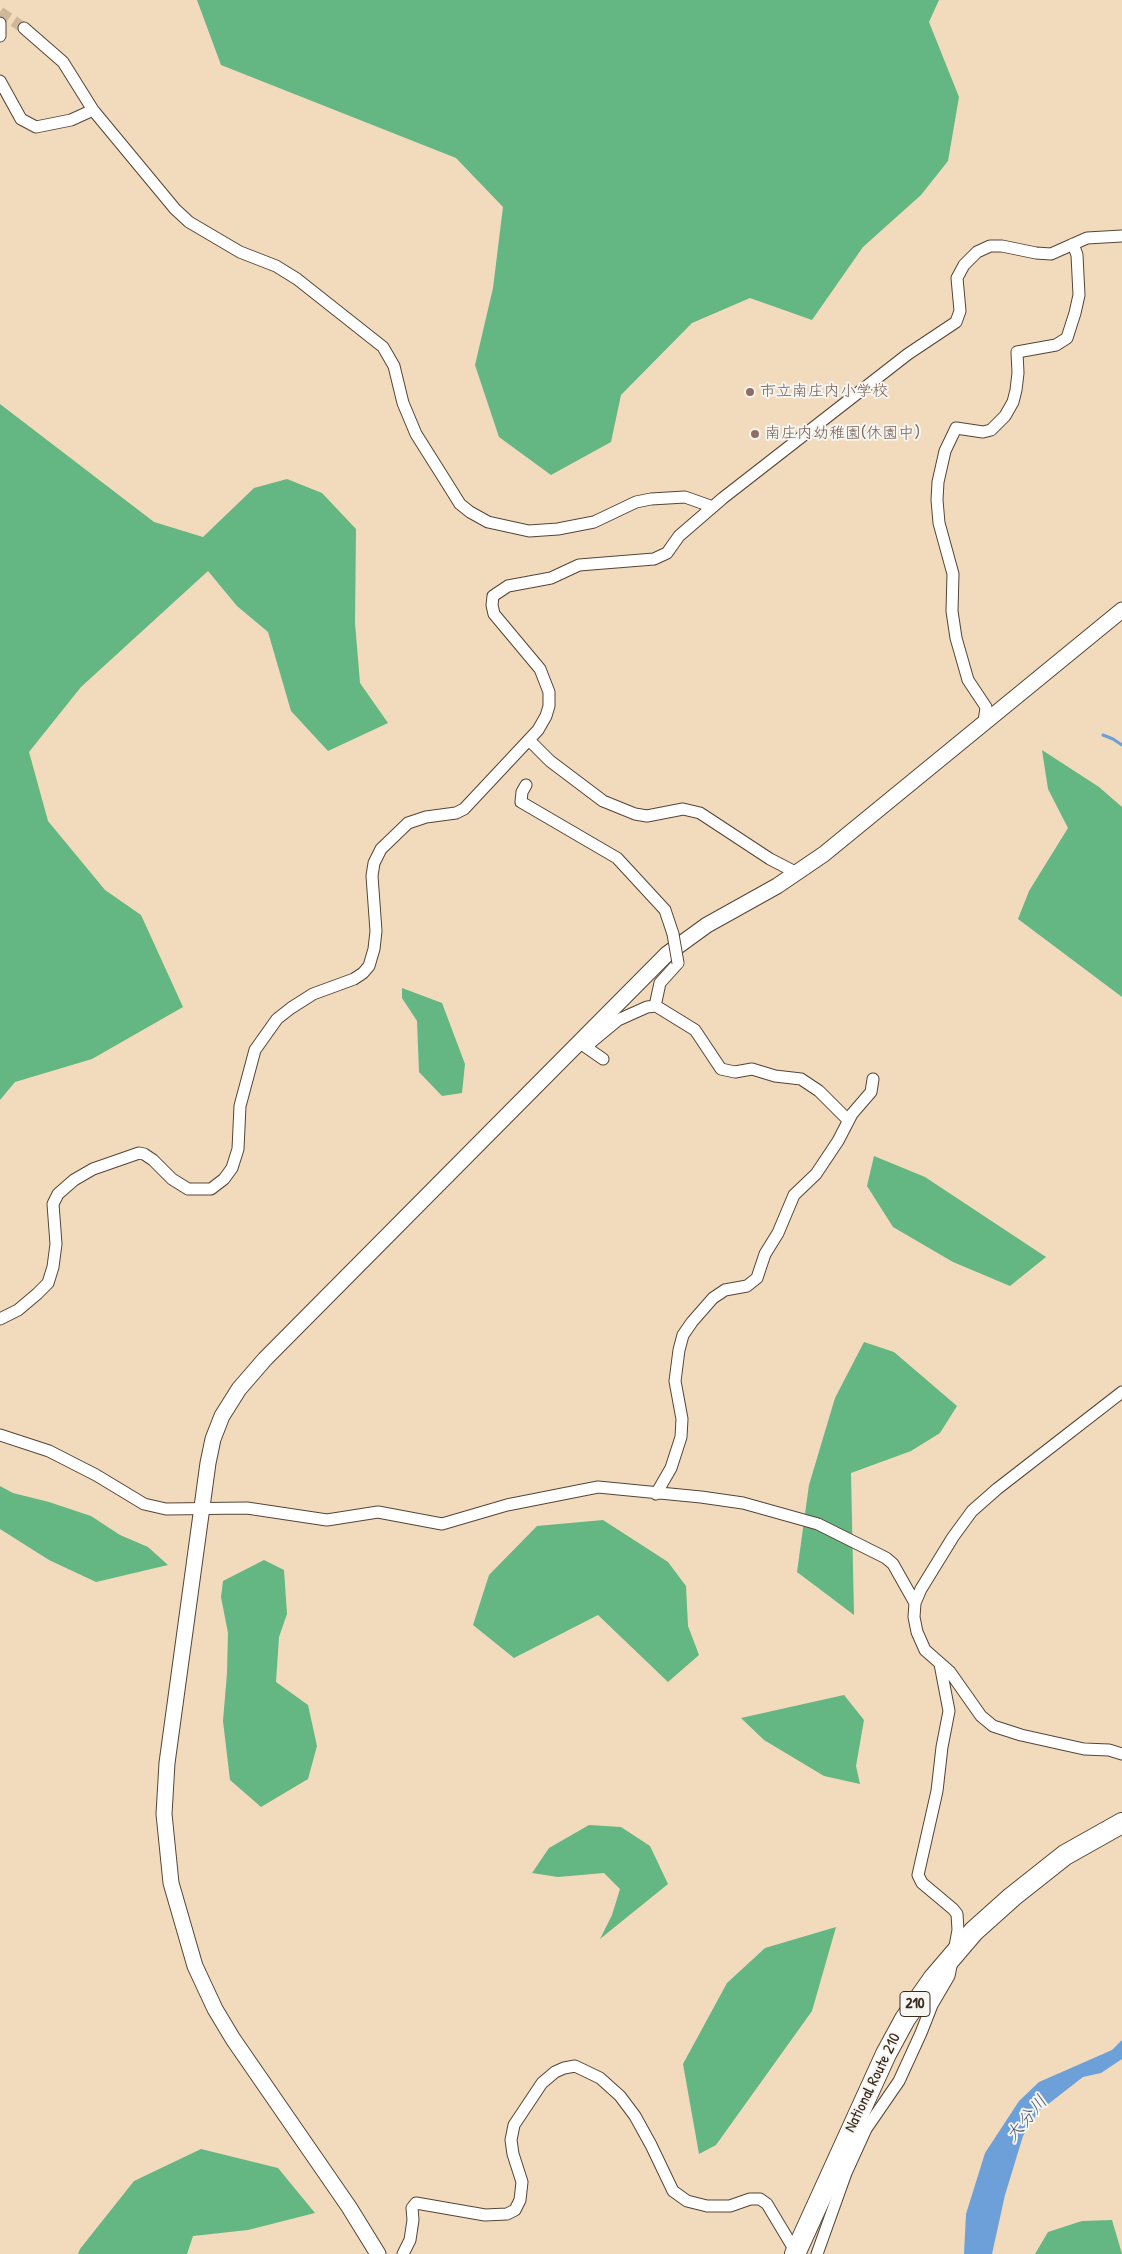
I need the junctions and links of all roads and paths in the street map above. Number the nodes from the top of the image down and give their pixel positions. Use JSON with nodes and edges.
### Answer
{"nodes":[{"id":1,"x":0,"y":23,"type":"edge"},
{"id":2,"x":24,"y":28,"type":"tunnel mouth"},
{"id":3,"x":0,"y":36,"type":"edge"},
{"id":4,"x":0,"y":81,"type":"edge"},
{"id":5,"x":93,"y":110,"type":"junction"},
{"id":6,"x":1122,"y":236,"type":"edge"},
{"id":7,"x":1073,"y":244,"type":"junction"},
{"id":8,"x":713,"y":507,"type":"junction"},
{"id":9,"x":1122,"y":610,"type":"edge"},
{"id":10,"x":984,"y":722,"type":"junction"},
{"id":11,"x":530,"y":741,"type":"junction"},
{"id":12,"x":526,"y":785,"type":"dead end"},
{"id":13,"x":797,"y":873,"type":"junction"},
{"id":14,"x":655,"y":1006,"type":"junction"},
{"id":15,"x":582,"y":1044,"type":"junction"},
{"id":16,"x":603,"y":1059,"type":"dead end"},
{"id":17,"x":873,"y":1079,"type":"dead end"},
{"id":18,"x":848,"y":1120,"type":"junction"},
{"id":19,"x":0,"y":1319,"type":"edge"},
{"id":20,"x":1122,"y":1392,"type":"edge"},
{"id":21,"x":0,"y":1435,"type":"edge"},
{"id":22,"x":656,"y":1494,"type":"junction"},
{"id":23,"x":202,"y":1509,"type":"junction"},
{"id":24,"x":916,"y":1603,"type":"junction"},
{"id":25,"x":940,"y":1664,"type":"junction"},
{"id":26,"x":1122,"y":1754,"type":"edge"},
{"id":27,"x":1122,"y":1823,"type":"edge"},
{"id":28,"x":954,"y":1952,"type":"junction"},
{"id":29,"x":796,"y":2253,"type":"edge"},
{"id":30,"x":378,"y":2254,"type":"edge"},
{"id":31,"x":403,"y":2254,"type":"edge"},
{"id":32,"x":817,"y":2254,"type":"edge"}],
"edges":[{"from":1,"to":3,"type":"street"},
{"from":2,"to":5,"type":"street"},
{"from":4,"to":5,"type":"street"},
{"from":5,"to":8,"type":"street"},
{"from":6,"to":7,"type":"street"},
{"from":7,"to":8,"type":"street"},
{"from":7,"to":10,"type":"street"},
{"from":8,"to":11,"type":"street"},
{"from":9,"to":10,"type":"street"},
{"from":10,"to":13,"type":"street"},
{"from":11,"to":13,"type":"street"},
{"from":11,"to":19,"type":"street"},
{"from":12,"to":14,"type":"street","bridge":true},
{"from":13,"to":15,"type":"street"},
{"from":14,"to":15,"type":"street"},
{"from":14,"to":18,"type":"street"},
{"from":15,"to":16,"type":"street"},
{"from":15,"to":23,"type":"street"},
{"from":17,"to":18,"type":"street"},
{"from":18,"to":22,"type":"street"},
{"from":20,"to":24,"type":"street"},
{"from":21,"to":23,"type":"street"},
{"from":22,"to":23,"type":"street"},
{"from":22,"to":24,"type":"street"},
{"from":23,"to":30,"type":"street"},
{"from":24,"to":25,"type":"street"},
{"from":25,"to":26,"type":"street"},
{"from":25,"to":28,"type":"street"},
{"from":27,"to":28,"type":"highway","name":"National Route 210","number":"210"},
{"from":28,"to":29,"type":"highway","name":"National Route 210","number":"210"},
{"from":28,"to":32,"type":"street"},
{"from":29,"to":31,"type":"street"}]}
